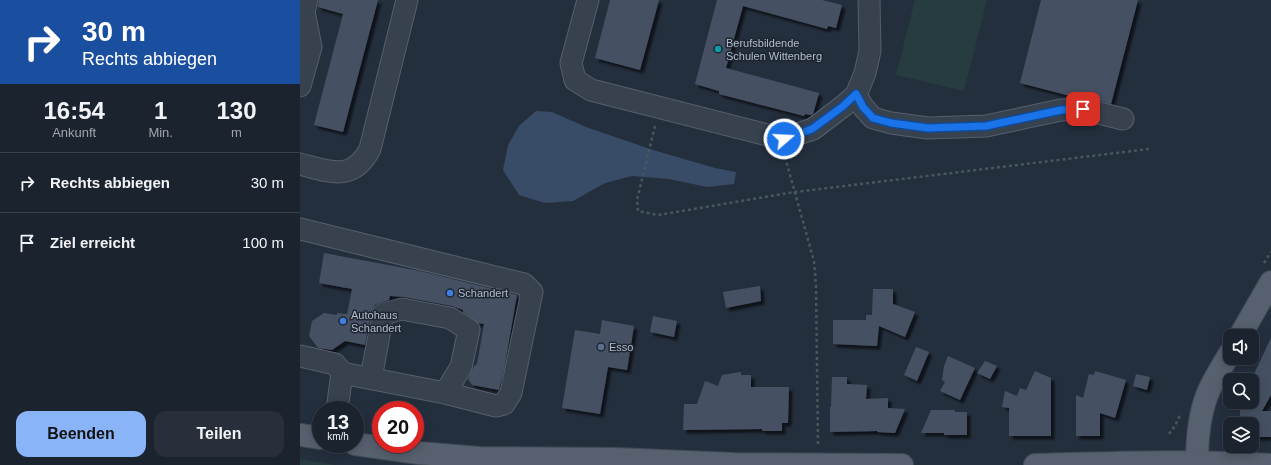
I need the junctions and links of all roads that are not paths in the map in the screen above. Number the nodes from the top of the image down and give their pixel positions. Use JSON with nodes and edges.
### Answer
{"nodes":[{"id":1,"x":307,"y":0,"type":"edge"},
{"id":2,"x":407,"y":0,"type":"edge"},
{"id":3,"x":588,"y":0,"type":"edge"},
{"id":4,"x":870,"y":0,"type":"edge"},
{"id":5,"x":300,"y":86,"type":"edge"},
{"id":6,"x":856,"y":94,"type":"junction"},
{"id":7,"x":1123,"y":119,"type":"dead end"},
{"id":8,"x":300,"y":164,"type":"edge"},
{"id":9,"x":300,"y":229,"type":"edge"},
{"id":10,"x":1271,"y":282,"type":"edge"},
{"id":11,"x":1244,"y":329,"type":"edge"},
{"id":12,"x":300,"y":356,"type":"edge"},
{"id":13,"x":1223,"y":365,"type":"edge"},
{"id":14,"x":342,"y":373,"type":"junction"},
{"id":15,"x":371,"y":378,"type":"junction"},
{"id":16,"x":445,"y":393,"type":"junction"},
{"id":17,"x":338,"y":401,"type":"edge"},
{"id":18,"x":300,"y":435,"type":"edge"},
{"id":19,"x":312,"y":437,"type":"edge"},
{"id":20,"x":364,"y":445,"type":"edge"},
{"id":21,"x":1197,"y":463,"type":"junction"},
{"id":22,"x":711,"y":464,"type":"edge"},
{"id":23,"x":818,"y":464,"type":"edge"},
{"id":24,"x":902,"y":465,"type":"edge"},
{"id":25,"x":1035,"y":465,"type":"edge"},
{"id":26,"x":1271,"y":465,"type":"edge"}],
"edges":[{"from":1,"to":5,"type":"lane"},
{"from":2,"to":8,"type":"lane"},
{"from":3,"to":6,"type":"lane"},
{"from":4,"to":6,"type":"lane"},
{"from":6,"to":7,"type":"lane"},
{"from":9,"to":16,"type":"lane"},
{"from":10,"to":11,"type":"main road"},
{"from":12,"to":14,"type":"lane"},
{"from":13,"to":21,"type":"main road"},
{"from":14,"to":15,"type":"lane"},
{"from":14,"to":17,"type":"lane"},
{"from":15,"to":16,"type":"lane"},
{"from":15,"to":16,"type":"lane"},
{"from":18,"to":19,"type":"main road"},
{"from":20,"to":22,"type":"main road"},
{"from":21,"to":25,"type":"main road"},
{"from":21,"to":26,"type":"main road"},
{"from":22,"to":23,"type":"main road"},
{"from":23,"to":24,"type":"main road"}]}
